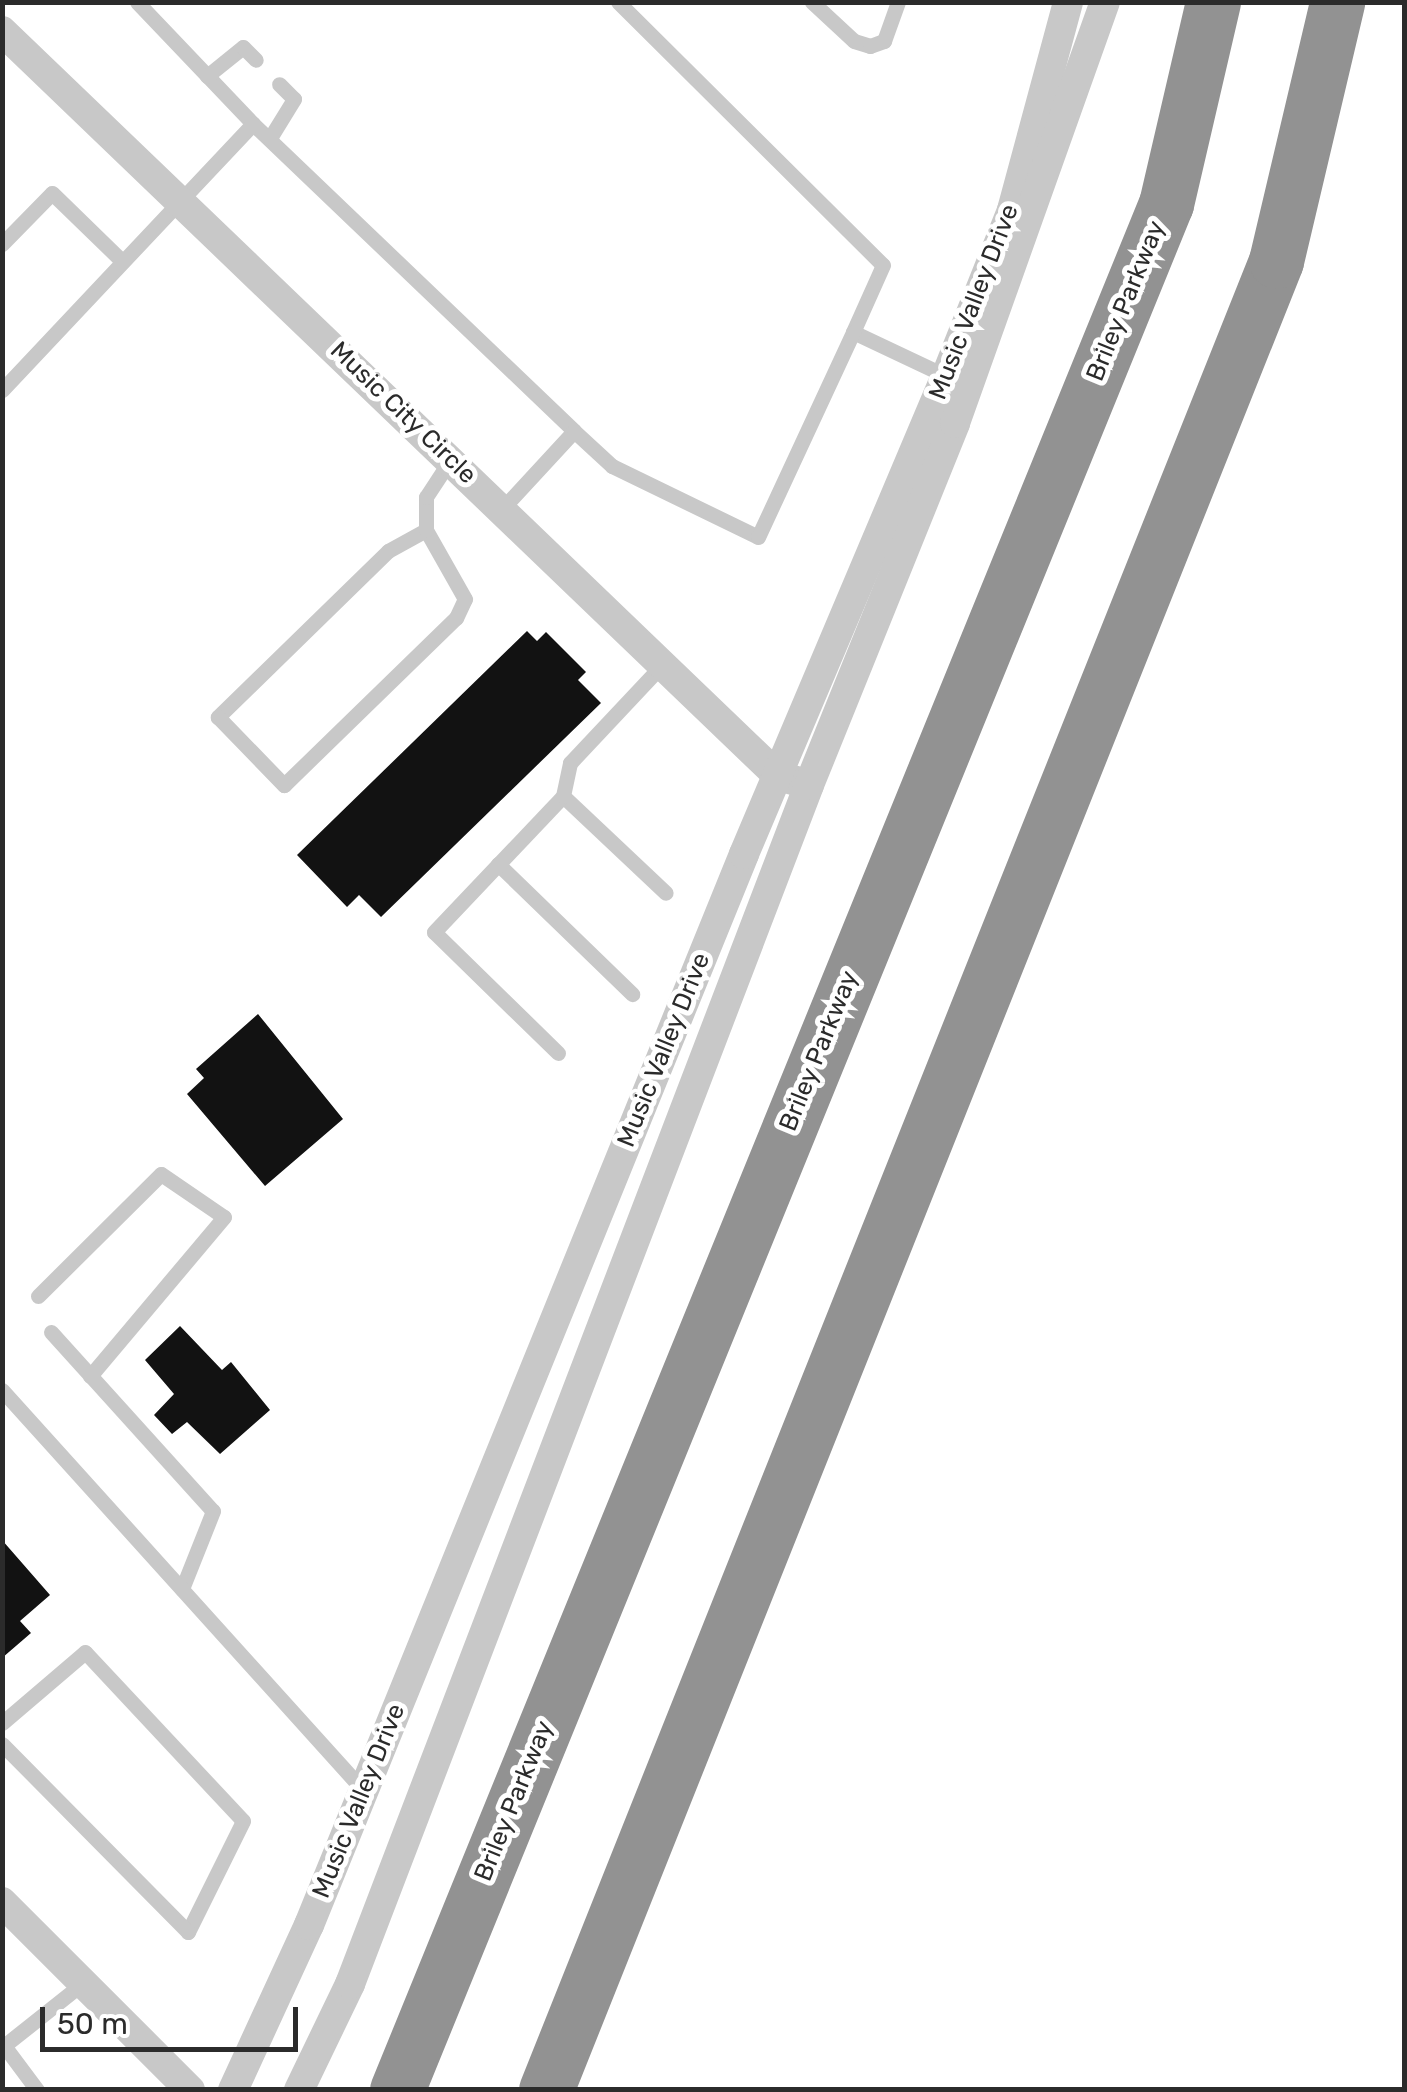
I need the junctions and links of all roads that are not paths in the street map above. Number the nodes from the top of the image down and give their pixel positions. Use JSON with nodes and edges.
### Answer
{"nodes":[{"id":1,"x":137,"y":2,"type":"edge"},
{"id":2,"x":618,"y":2,"type":"edge"},
{"id":3,"x":812,"y":2,"type":"edge"},
{"id":4,"x":898,"y":2,"type":"edge"},
{"id":5,"x":1068,"y":2,"type":"edge"},
{"id":6,"x":1105,"y":2,"type":"edge"},
{"id":7,"x":1213,"y":2,"type":"edge"},
{"id":8,"x":1337,"y":2,"type":"edge"},
{"id":9,"x":2,"y":31,"type":"edge"},
{"id":10,"x":256,"y":60,"type":"dead end"},
{"id":11,"x":207,"y":76,"type":"junction"},
{"id":12,"x":279,"y":84,"type":"dead end"},
{"id":13,"x":253,"y":124,"type":"junction"},
{"id":14,"x":270,"y":138,"type":"junction"},
{"id":15,"x":182,"y":198,"type":"junction"},
{"id":16,"x":2,"y":244,"type":"edge"},
{"id":17,"x":122,"y":261,"type":"junction"},
{"id":18,"x":853,"y":332,"type":"junction"},
{"id":19,"x":946,"y":376,"type":"junction"},
{"id":20,"x":2,"y":390,"type":"edge"},
{"id":21,"x":574,"y":431,"type":"junction"},
{"id":22,"x":450,"y":459,"type":"junction"},
{"id":23,"x":502,"y":508,"type":"junction"},
{"id":24,"x":426,"y":530,"type":"junction"},
{"id":25,"x":663,"y":664,"type":"junction"},
{"id":26,"x":778,"y":776,"type":"junction"},
{"id":27,"x":810,"y":785,"type":"junction"},
{"id":28,"x":563,"y":796,"type":"junction"},
{"id":29,"x":498,"y":864,"type":"junction"},
{"id":30,"x":666,"y":893,"type":"dead end"},
{"id":31,"x":632,"y":994,"type":"dead end"},
{"id":32,"x":558,"y":1053,"type":"dead end"},
{"id":33,"x":38,"y":1296,"type":"dead end"},
{"id":34,"x":51,"y":1332,"type":"dead end"},
{"id":35,"x":90,"y":1376,"type":"junction"},
{"id":36,"x":2,"y":1390,"type":"edge"},
{"id":37,"x":182,"y":1589,"type":"junction"},
{"id":38,"x":2,"y":1723,"type":"edge"},
{"id":39,"x":2,"y":1744,"type":"edge"},
{"id":40,"x":364,"y":1790,"type":"junction"},
{"id":41,"x":2,"y":1902,"type":"edge"},
{"id":42,"x":83,"y":1983,"type":"junction"},
{"id":43,"x":4,"y":2044,"type":"edge"},
{"id":44,"x":37,"y":2090,"type":"edge"},
{"id":45,"x":190,"y":2090,"type":"edge"},
{"id":46,"x":233,"y":2090,"type":"edge"},
{"id":47,"x":299,"y":2090,"type":"edge"},
{"id":48,"x":396,"y":2090,"type":"edge"},
{"id":49,"x":546,"y":2090,"type":"edge"}],
"edges":[{"from":1,"to":11,"type":"lane"},
{"from":2,"to":18,"type":"lane"},
{"from":3,"to":4,"type":"lane"},
{"from":5,"to":19,"type":"street","name":"Music Valley Drive"},
{"from":6,"to":27,"type":"street","name":"Music Valley Drive"},
{"from":7,"to":48,"type":"highway","name":"Briley Parkway"},
{"from":8,"to":49,"type":"highway"},
{"from":9,"to":15,"type":"street","name":"Music City Circle"},
{"from":10,"to":11,"type":"lane"},
{"from":11,"to":13,"type":"lane"},
{"from":12,"to":14,"type":"lane"},
{"from":13,"to":14,"type":"lane"},
{"from":13,"to":15,"type":"lane"},
{"from":14,"to":21,"type":"lane"},
{"from":15,"to":17,"type":"lane"},
{"from":15,"to":22,"type":"street","name":"Music City Circle"},
{"from":16,"to":17,"type":"lane"},
{"from":17,"to":20,"type":"lane"},
{"from":18,"to":19,"type":"lane"},
{"from":18,"to":21,"type":"lane"},
{"from":19,"to":26,"type":"street","name":"Music Valley Drive"},
{"from":21,"to":23,"type":"lane"},
{"from":22,"to":23,"type":"street","name":"Music City Circle"},
{"from":22,"to":24,"type":"lane"},
{"from":23,"to":25,"type":"street","name":"Music City Circle"},
{"from":24,"to":24,"type":"lane"},
{"from":25,"to":26,"type":"street","name":"Music City Circle"},
{"from":25,"to":28,"type":"lane"},
{"from":26,"to":27,"type":"street","name":"Music City Circle"},
{"from":26,"to":40,"type":"street","name":"Music Valley Drive"},
{"from":27,"to":47,"type":"street","name":"Music Valley Drive"},
{"from":28,"to":29,"type":"lane"},
{"from":28,"to":30,"type":"lane"},
{"from":29,"to":31,"type":"lane"},
{"from":29,"to":32,"type":"lane"},
{"from":33,"to":35,"type":"lane"},
{"from":34,"to":35,"type":"lane"},
{"from":35,"to":37,"type":"lane"},
{"from":36,"to":37,"type":"lane"},
{"from":37,"to":40,"type":"lane"},
{"from":38,"to":39,"type":"lane"},
{"from":40,"to":46,"type":"street","name":"Music Valley Drive"},
{"from":41,"to":42,"type":"street"},
{"from":42,"to":43,"type":"lane"},
{"from":42,"to":45,"type":"street"},
{"from":43,"to":44,"type":"lane"}]}
